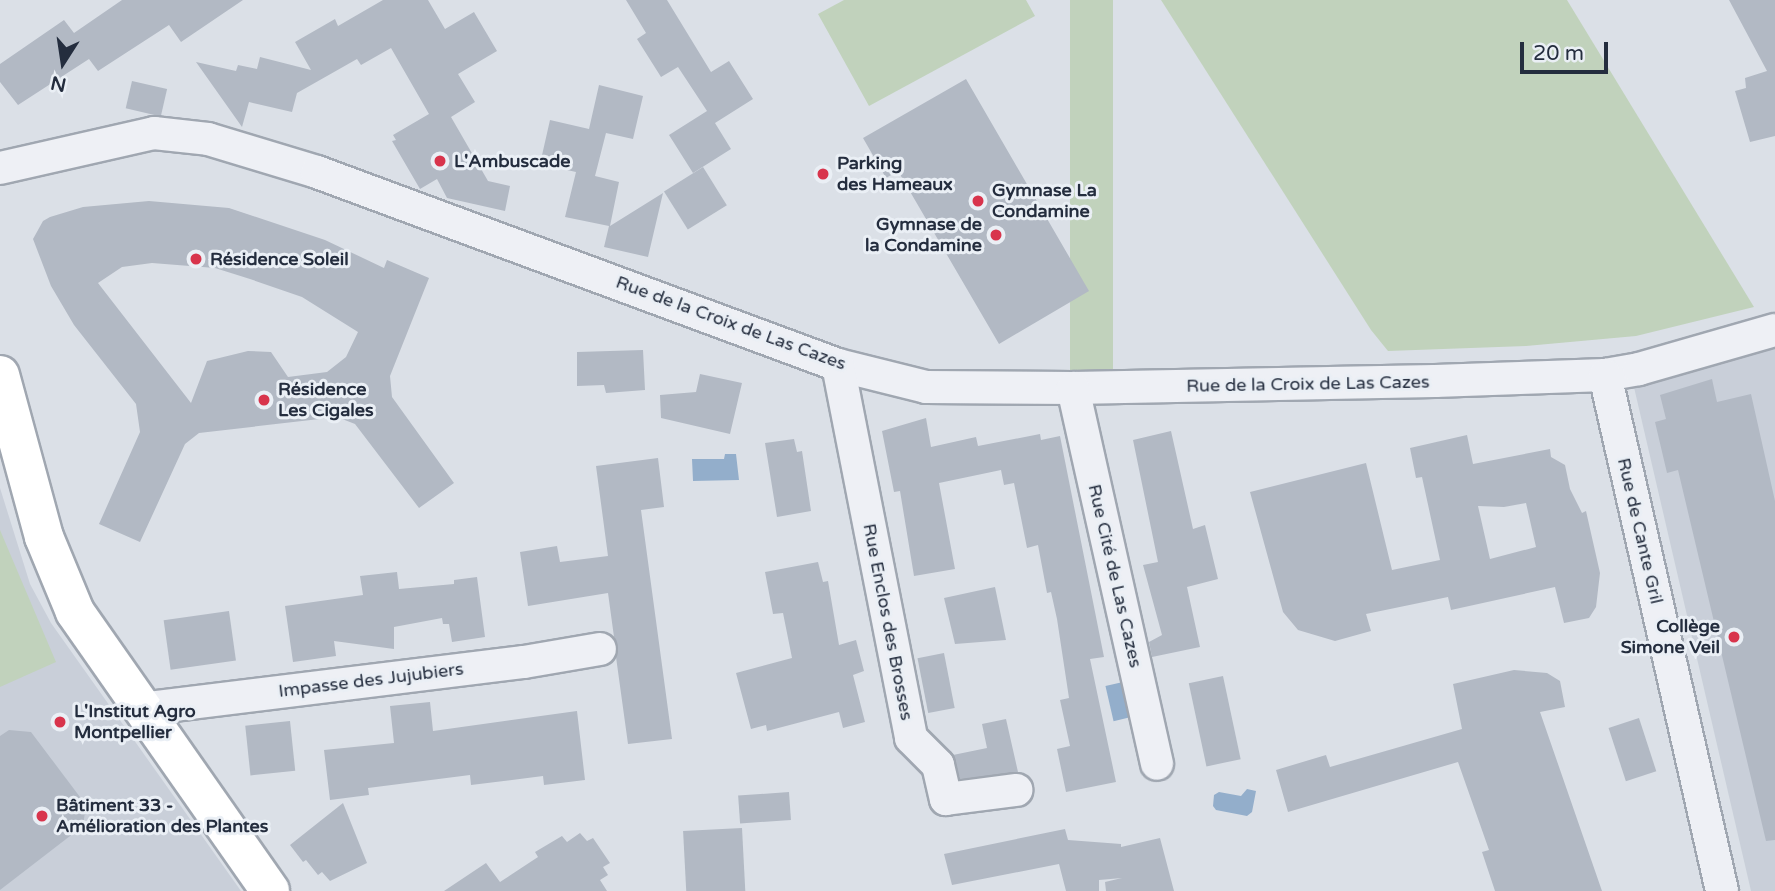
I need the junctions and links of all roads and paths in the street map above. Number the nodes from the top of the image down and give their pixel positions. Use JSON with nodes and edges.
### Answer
{"nodes":[{"id":1,"x":0,"y":168,"type":"edge"},
{"id":2,"x":1775,"y":330,"type":"edge"},
{"id":3,"x":838,"y":365,"type":"junction"},
{"id":4,"x":0,"y":375,"type":"edge"},
{"id":5,"x":1605,"y":375,"type":"junction"},
{"id":6,"x":1073,"y":388,"type":"junction"},
{"id":7,"x":600,"y":649,"type":"dead end"},
{"id":8,"x":141,"y":709,"type":"junction"},
{"id":9,"x":1157,"y":764,"type":"dead end"},
{"id":10,"x":1016,"y":790,"type":"dead end"},
{"id":11,"x":270,"y":891,"type":"edge"},
{"id":12,"x":1722,"y":891,"type":"edge"}],
"edges":[{"from":1,"to":3,"type":"street","name":"Rue de la Croix de Las Cazes"},
{"from":2,"to":5,"type":"street","name":"Rue de la Croix de Las Cazes"},
{"from":3,"to":6,"type":"street","name":"Rue de la Croix de Las Cazes"},
{"from":3,"to":10,"type":"street","name":"Rue Enclos des Brosses"},
{"from":4,"to":8,"type":"street"},
{"from":5,"to":6,"type":"street","name":"Rue de la Croix de Las Cazes"},
{"from":5,"to":12,"type":"street","name":"Rue de Cante Gril"},
{"from":6,"to":9,"type":"street","name":"Rue Cité de Las Cazes"},
{"from":7,"to":8,"type":"street","name":"Impasse des Jujubiers"},
{"from":8,"to":11,"type":"street"}]}
